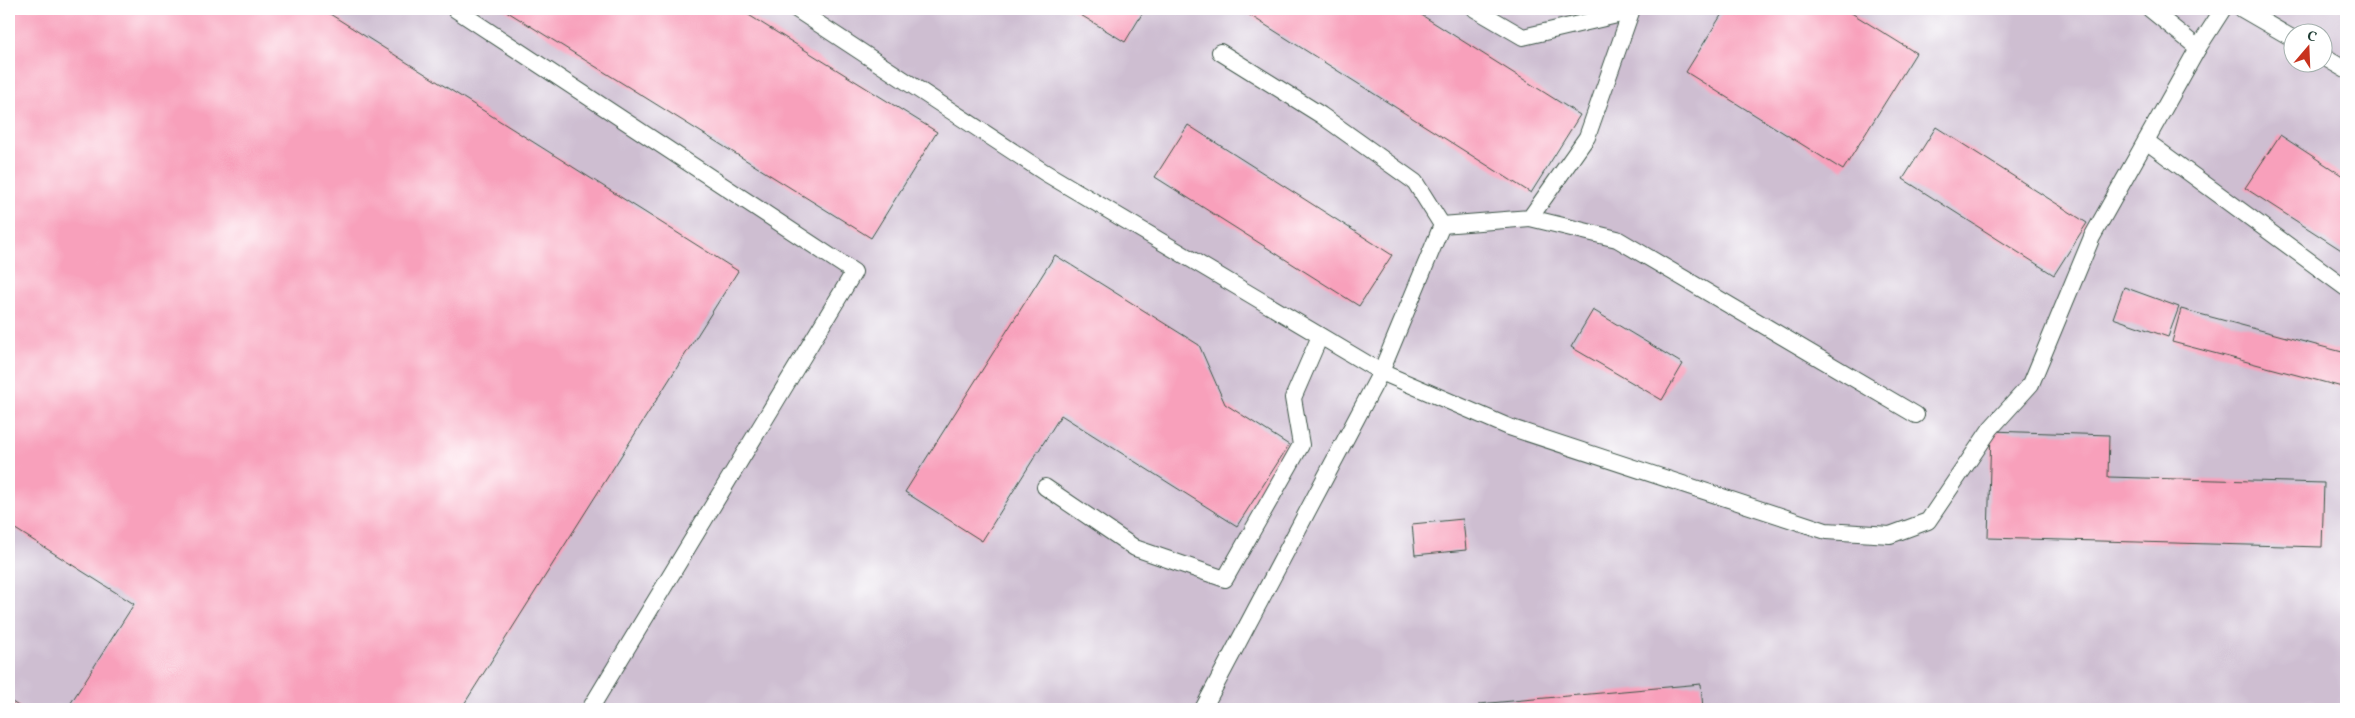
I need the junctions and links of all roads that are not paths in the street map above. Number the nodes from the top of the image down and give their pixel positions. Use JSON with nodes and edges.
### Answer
{"nodes":[{"id":1,"x":455,"y":9,"type":"edge"},
{"id":2,"x":796,"y":9,"type":"edge"},
{"id":3,"x":1475,"y":9,"type":"edge"},
{"id":4,"x":2150,"y":9,"type":"edge"},
{"id":5,"x":2224,"y":9,"type":"edge"},
{"id":6,"x":2242,"y":9,"type":"edge"},
{"id":7,"x":1631,"y":10,"type":"edge"},
{"id":8,"x":2282,"y":32,"type":"edge"},
{"id":9,"x":2198,"y":48,"type":"junction"},
{"id":10,"x":1220,"y":52,"type":"dead end"},
{"id":11,"x":2332,"y":62,"type":"edge"},
{"id":12,"x":2346,"y":70,"type":"edge"},
{"id":13,"x":2146,"y":141,"type":"junction"},
{"id":14,"x":1530,"y":218,"type":"junction"},
{"id":15,"x":1442,"y":225,"type":"junction"},
{"id":16,"x":2346,"y":288,"type":"edge"},
{"id":17,"x":1320,"y":336,"type":"junction"},
{"id":18,"x":1381,"y":372,"type":"junction"},
{"id":19,"x":1916,"y":415,"type":"dead end"},
{"id":20,"x":1045,"y":487,"type":"dead end"},
{"id":21,"x":590,"y":709,"type":"edge"},
{"id":22,"x":1203,"y":709,"type":"edge"}],
"edges":[{"from":1,"to":21,"type":"lane"},
{"from":2,"to":17,"type":"lane"},
{"from":3,"to":7,"type":"lane"},
{"from":4,"to":9,"type":"lane"},
{"from":5,"to":9,"type":"lane"},
{"from":6,"to":8,"type":"lane"},
{"from":7,"to":14,"type":"lane"},
{"from":9,"to":13,"type":"lane"},
{"from":10,"to":15,"type":"lane"},
{"from":11,"to":12,"type":"lane"},
{"from":13,"to":16,"type":"lane"},
{"from":13,"to":18,"type":"lane"},
{"from":14,"to":15,"type":"lane"},
{"from":14,"to":19,"type":"lane"},
{"from":15,"to":18,"type":"lane"},
{"from":17,"to":18,"type":"lane"},
{"from":17,"to":20,"type":"lane"},
{"from":18,"to":22,"type":"lane"}]}
